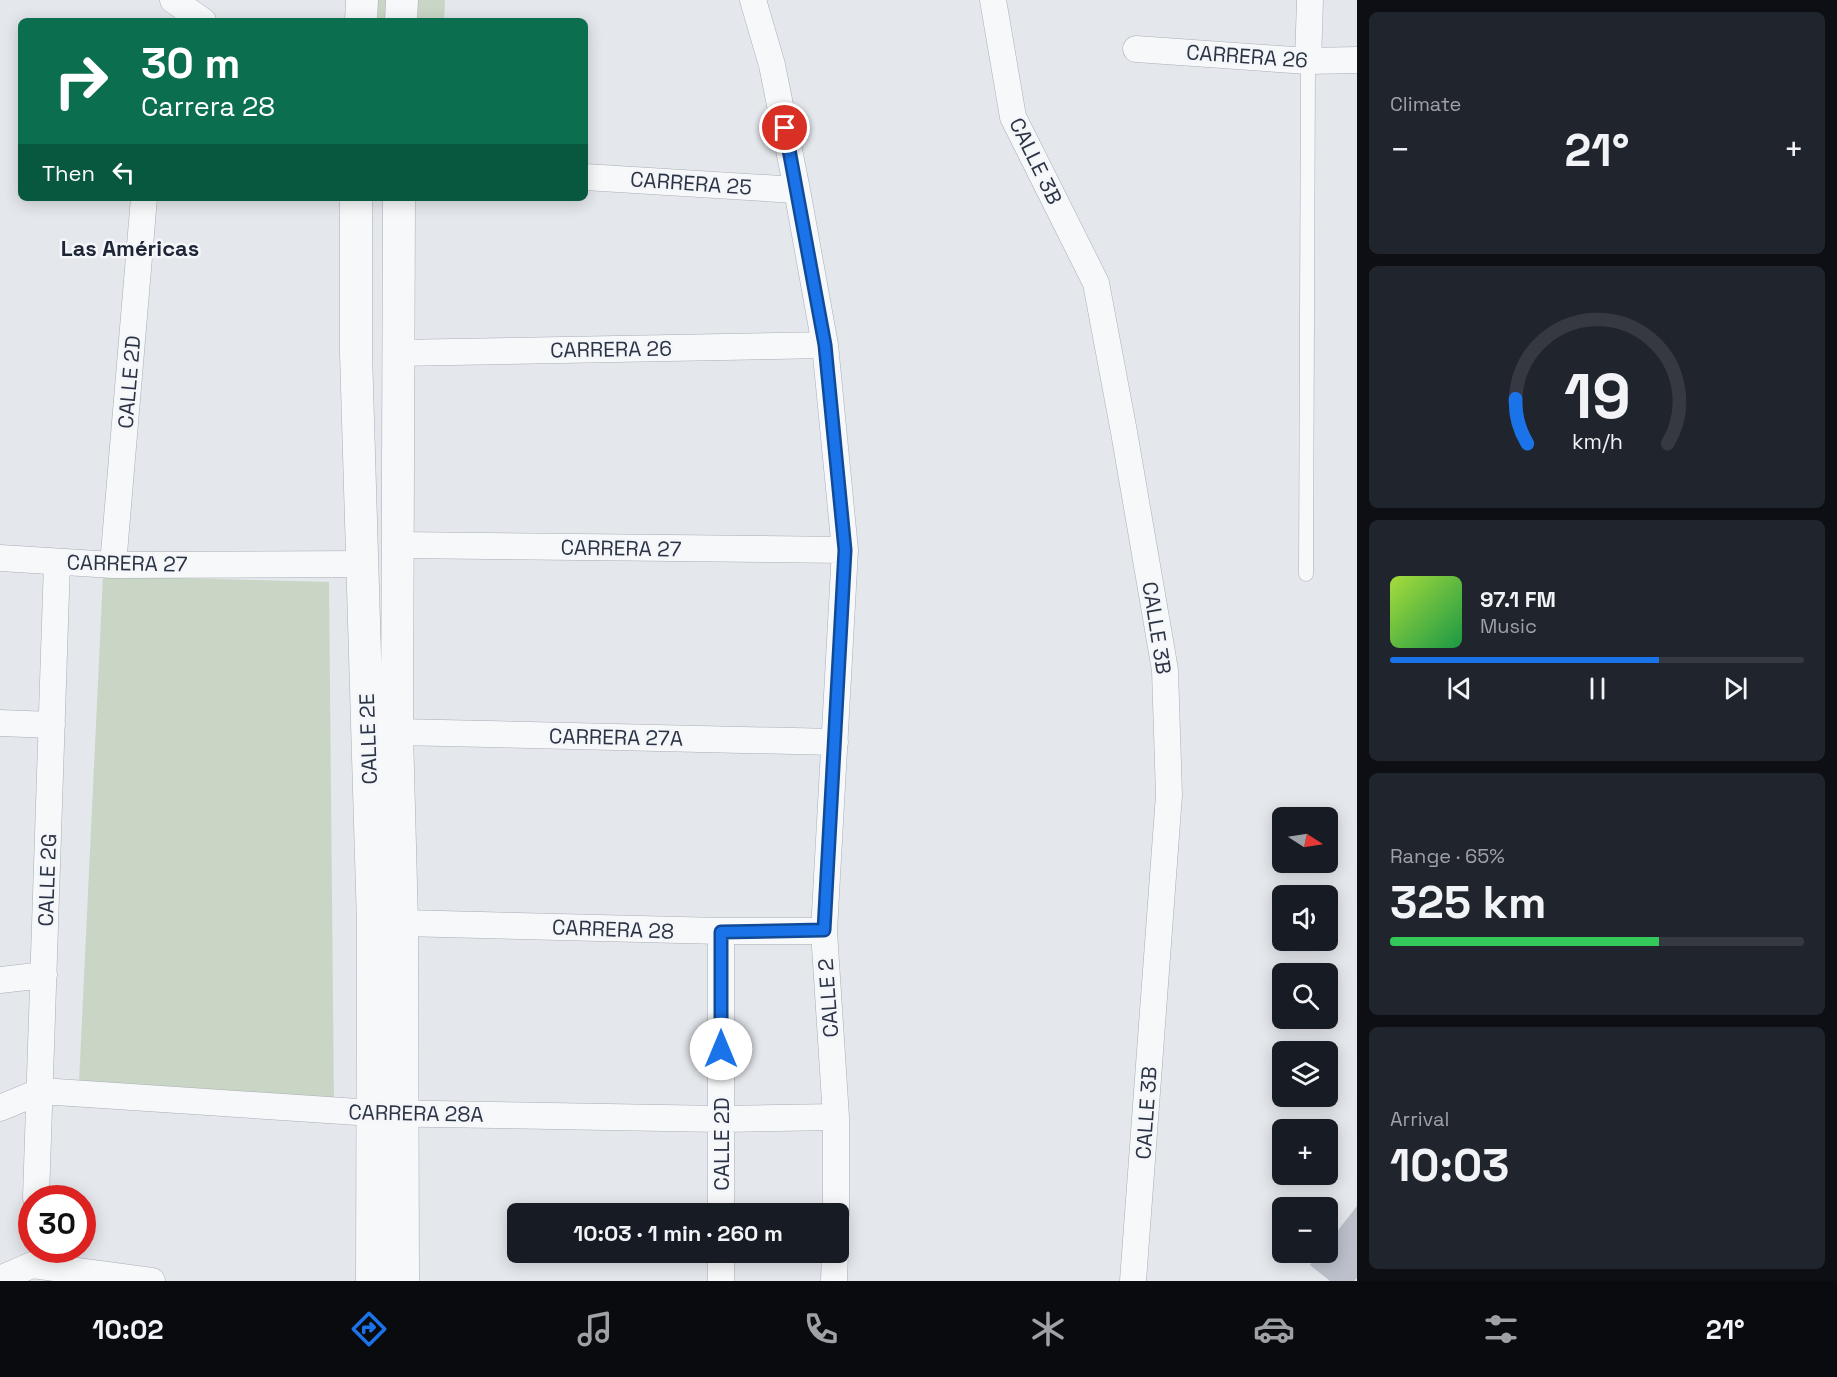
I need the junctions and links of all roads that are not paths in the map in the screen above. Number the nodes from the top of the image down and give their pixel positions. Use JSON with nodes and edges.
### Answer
{"nodes":[{"id":1,"x":173,"y":0,"type":"edge"},
{"id":2,"x":362,"y":0,"type":"edge"},
{"id":3,"x":402,"y":0,"type":"edge"},
{"id":4,"x":753,"y":0,"type":"edge"},
{"id":5,"x":993,"y":0,"type":"edge"},
{"id":6,"x":1310,"y":0,"type":"edge"},
{"id":7,"x":167,"y":18,"type":"edge"},
{"id":8,"x":199,"y":18,"type":"edge"},
{"id":9,"x":361,"y":18,"type":"edge"},
{"id":10,"x":402,"y":18,"type":"edge"},
{"id":11,"x":1136,"y":49,"type":"dead end"},
{"id":12,"x":1357,"y":60,"type":"edge"},
{"id":13,"x":1308,"y":61,"type":"junction"},
{"id":14,"x":588,"y":177,"type":"edge"},
{"id":15,"x":797,"y":190,"type":"junction"},
{"id":16,"x":144,"y":201,"type":"edge"},
{"id":17,"x":356,"y":201,"type":"edge"},
{"id":18,"x":399,"y":201,"type":"edge"},
{"id":19,"x":825,"y":345,"type":"junction"},
{"id":20,"x":397,"y":353,"type":"junction"},
{"id":21,"x":397,"y":545,"type":"junction"},
{"id":22,"x":845,"y":550,"type":"junction"},
{"id":23,"x":0,"y":558,"type":"edge"},
{"id":24,"x":57,"y":562,"type":"junction"},
{"id":25,"x":363,"y":564,"type":"junction"},
{"id":26,"x":114,"y":565,"type":"junction"},
{"id":27,"x":1306,"y":574,"type":"dead end"},
{"id":28,"x":0,"y":723,"type":"edge"},
{"id":29,"x":52,"y":725,"type":"junction"},
{"id":30,"x":397,"y":732,"type":"junction"},
{"id":31,"x":835,"y":742,"type":"junction"},
{"id":32,"x":402,"y":923,"type":"junction"},
{"id":33,"x":824,"y":930,"type":"junction"},
{"id":34,"x":721,"y":932,"type":"junction"},
{"id":35,"x":45,"y":975,"type":"junction"},
{"id":36,"x":0,"y":980,"type":"edge"},
{"id":37,"x":41,"y":1091,"type":"junction"},
{"id":38,"x":0,"y":1108,"type":"edge"},
{"id":39,"x":388,"y":1113,"type":"junction"},
{"id":40,"x":836,"y":1117,"type":"junction"},
{"id":41,"x":721,"y":1119,"type":"junction"},
{"id":42,"x":37,"y":1185,"type":"edge"},
{"id":43,"x":721,"y":1203,"type":"edge"},
{"id":44,"x":836,"y":1203,"type":"edge"},
{"id":45,"x":721,"y":1263,"type":"edge"},
{"id":46,"x":835,"y":1263,"type":"edge"},
{"id":47,"x":33,"y":1265,"type":"edge"},
{"id":48,"x":0,"y":1279,"type":"edge"},
{"id":49,"x":152,"y":1281,"type":"edge"},
{"id":50,"x":372,"y":1281,"type":"edge"},
{"id":51,"x":403,"y":1281,"type":"edge"},
{"id":52,"x":721,"y":1281,"type":"edge"},
{"id":53,"x":834,"y":1281,"type":"edge"},
{"id":54,"x":1133,"y":1281,"type":"edge"}],
"edges":[{"from":1,"to":7,"type":"street"},
{"from":1,"to":8,"type":"street"},
{"from":2,"to":9,"type":"street"},
{"from":3,"to":10,"type":"street"},
{"from":4,"to":15,"type":"street","name":"CALLE 2"},
{"from":5,"to":54,"type":"street","name":"CALLE 3B"},
{"from":6,"to":13,"type":"street"},
{"from":11,"to":13,"type":"street","name":"CARRERA 26"},
{"from":12,"to":13,"type":"street","name":"CARRERA 26"},
{"from":13,"to":27,"type":"lane"},
{"from":14,"to":15,"type":"street","name":"CARRERA 25"},
{"from":15,"to":19,"type":"street","name":"CALLE 2"},
{"from":16,"to":26,"type":"street","name":"CALLE 2D"},
{"from":17,"to":25,"type":"street","name":"CALLE 2E"},
{"from":18,"to":20,"type":"street","name":"CALLE 2E"},
{"from":19,"to":20,"type":"street","name":"CARRERA 26"},
{"from":19,"to":22,"type":"street","name":"CALLE 2"},
{"from":20,"to":21,"type":"street","name":"CALLE 2E"},
{"from":21,"to":22,"type":"street","name":"CARRERA 27"},
{"from":21,"to":30,"type":"street","name":"CALLE 2E"},
{"from":22,"to":31,"type":"street","name":"CALLE 2"},
{"from":23,"to":24,"type":"street","name":"CARRERA 27"},
{"from":24,"to":26,"type":"street","name":"CARRERA 27"},
{"from":24,"to":29,"type":"street","name":"CALLE 2G"},
{"from":25,"to":26,"type":"street","name":"CARRERA 27"},
{"from":25,"to":39,"type":"street","name":"CALLE 2E"},
{"from":28,"to":29,"type":"street"},
{"from":29,"to":35,"type":"street","name":"CALLE 2G"},
{"from":30,"to":31,"type":"street","name":"CARRERA 27A"},
{"from":30,"to":32,"type":"street","name":"CALLE 2E"},
{"from":31,"to":33,"type":"street","name":"CALLE 2"},
{"from":32,"to":34,"type":"street","name":"CARRERA 28"},
{"from":32,"to":39,"type":"street","name":"CALLE 2E"},
{"from":33,"to":34,"type":"street","name":"CARRERA 28"},
{"from":33,"to":40,"type":"street","name":"CALLE 2"},
{"from":34,"to":41,"type":"street","name":"CALLE 2D"},
{"from":35,"to":36,"type":"street"},
{"from":35,"to":37,"type":"street","name":"CALLE 2G"},
{"from":37,"to":38,"type":"street","name":"CARRERA 28A"},
{"from":37,"to":39,"type":"street","name":"CARRERA 28A"},
{"from":37,"to":42,"type":"street","name":"CALLE 2G"},
{"from":39,"to":41,"type":"street","name":"CARRERA 28A"},
{"from":39,"to":50,"type":"street","name":"CALLE 2E"},
{"from":39,"to":51,"type":"street","name":"CALLE 2E"},
{"from":40,"to":41,"type":"street","name":"CARRERA 28A"},
{"from":40,"to":44,"type":"street","name":"CALLE 2"},
{"from":41,"to":43,"type":"street","name":"CALLE 2D"},
{"from":45,"to":52,"type":"street"},
{"from":46,"to":53,"type":"street"},
{"from":47,"to":48,"type":"street"},
{"from":47,"to":49,"type":"street"}]}
